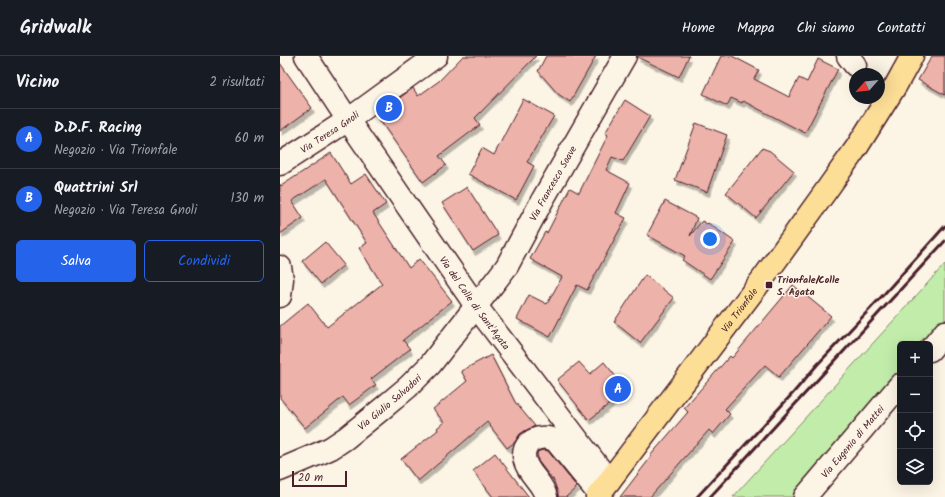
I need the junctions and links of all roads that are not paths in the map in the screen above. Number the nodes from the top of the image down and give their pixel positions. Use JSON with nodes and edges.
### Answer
{"nodes":[{"id":1,"x":306,"y":56,"type":"edge"},
{"id":2,"x":436,"y":56,"type":"edge"},
{"id":3,"x":625,"y":56,"type":"edge"},
{"id":4,"x":912,"y":56,"type":"edge"},
{"id":5,"x":348,"y":120,"type":"junction"},
{"id":6,"x":280,"y":164,"type":"edge"},
{"id":7,"x":280,"y":267,"type":"edge"},
{"id":8,"x":280,"y":296,"type":"edge"},
{"id":9,"x":476,"y":306,"type":"junction"},
{"id":10,"x":945,"y":332,"type":"edge"},
{"id":11,"x":933,"y":346,"type":"edge"},
{"id":12,"x":897,"y":389,"type":"edge"},
{"id":13,"x":280,"y":470,"type":"edge"},
{"id":14,"x":602,"y":491,"type":"edge"},
{"id":15,"x":546,"y":497,"type":"edge"},
{"id":16,"x":805,"y":497,"type":"edge"}],
"edges":[{"from":1,"to":5,"type":"street","name":"Via del Colle di Sant'Agata"},
{"from":2,"to":5,"type":"street","name":"Via Teresa Gnoli"},
{"from":3,"to":9,"type":"street","name":"Via Francesco Soave"},
{"from":4,"to":14,"type":"main road","name":"Via Trionfale"},
{"from":5,"to":6,"type":"street","name":"Via Teresa Gnoli"},
{"from":5,"to":9,"type":"street","name":"Via del Colle di Sant'Agata"},
{"from":7,"to":8,"type":"street"},
{"from":9,"to":13,"type":"street","name":"Via Giulio Salvadori"},
{"from":9,"to":14,"type":"street","name":"Via del Colle di Sant'Agata"},
{"from":10,"to":11,"type":"street"},
{"from":12,"to":16,"type":"street","name":"Via Eugenio di Mattei"},
{"from":14,"to":15,"type":"street"}]}
